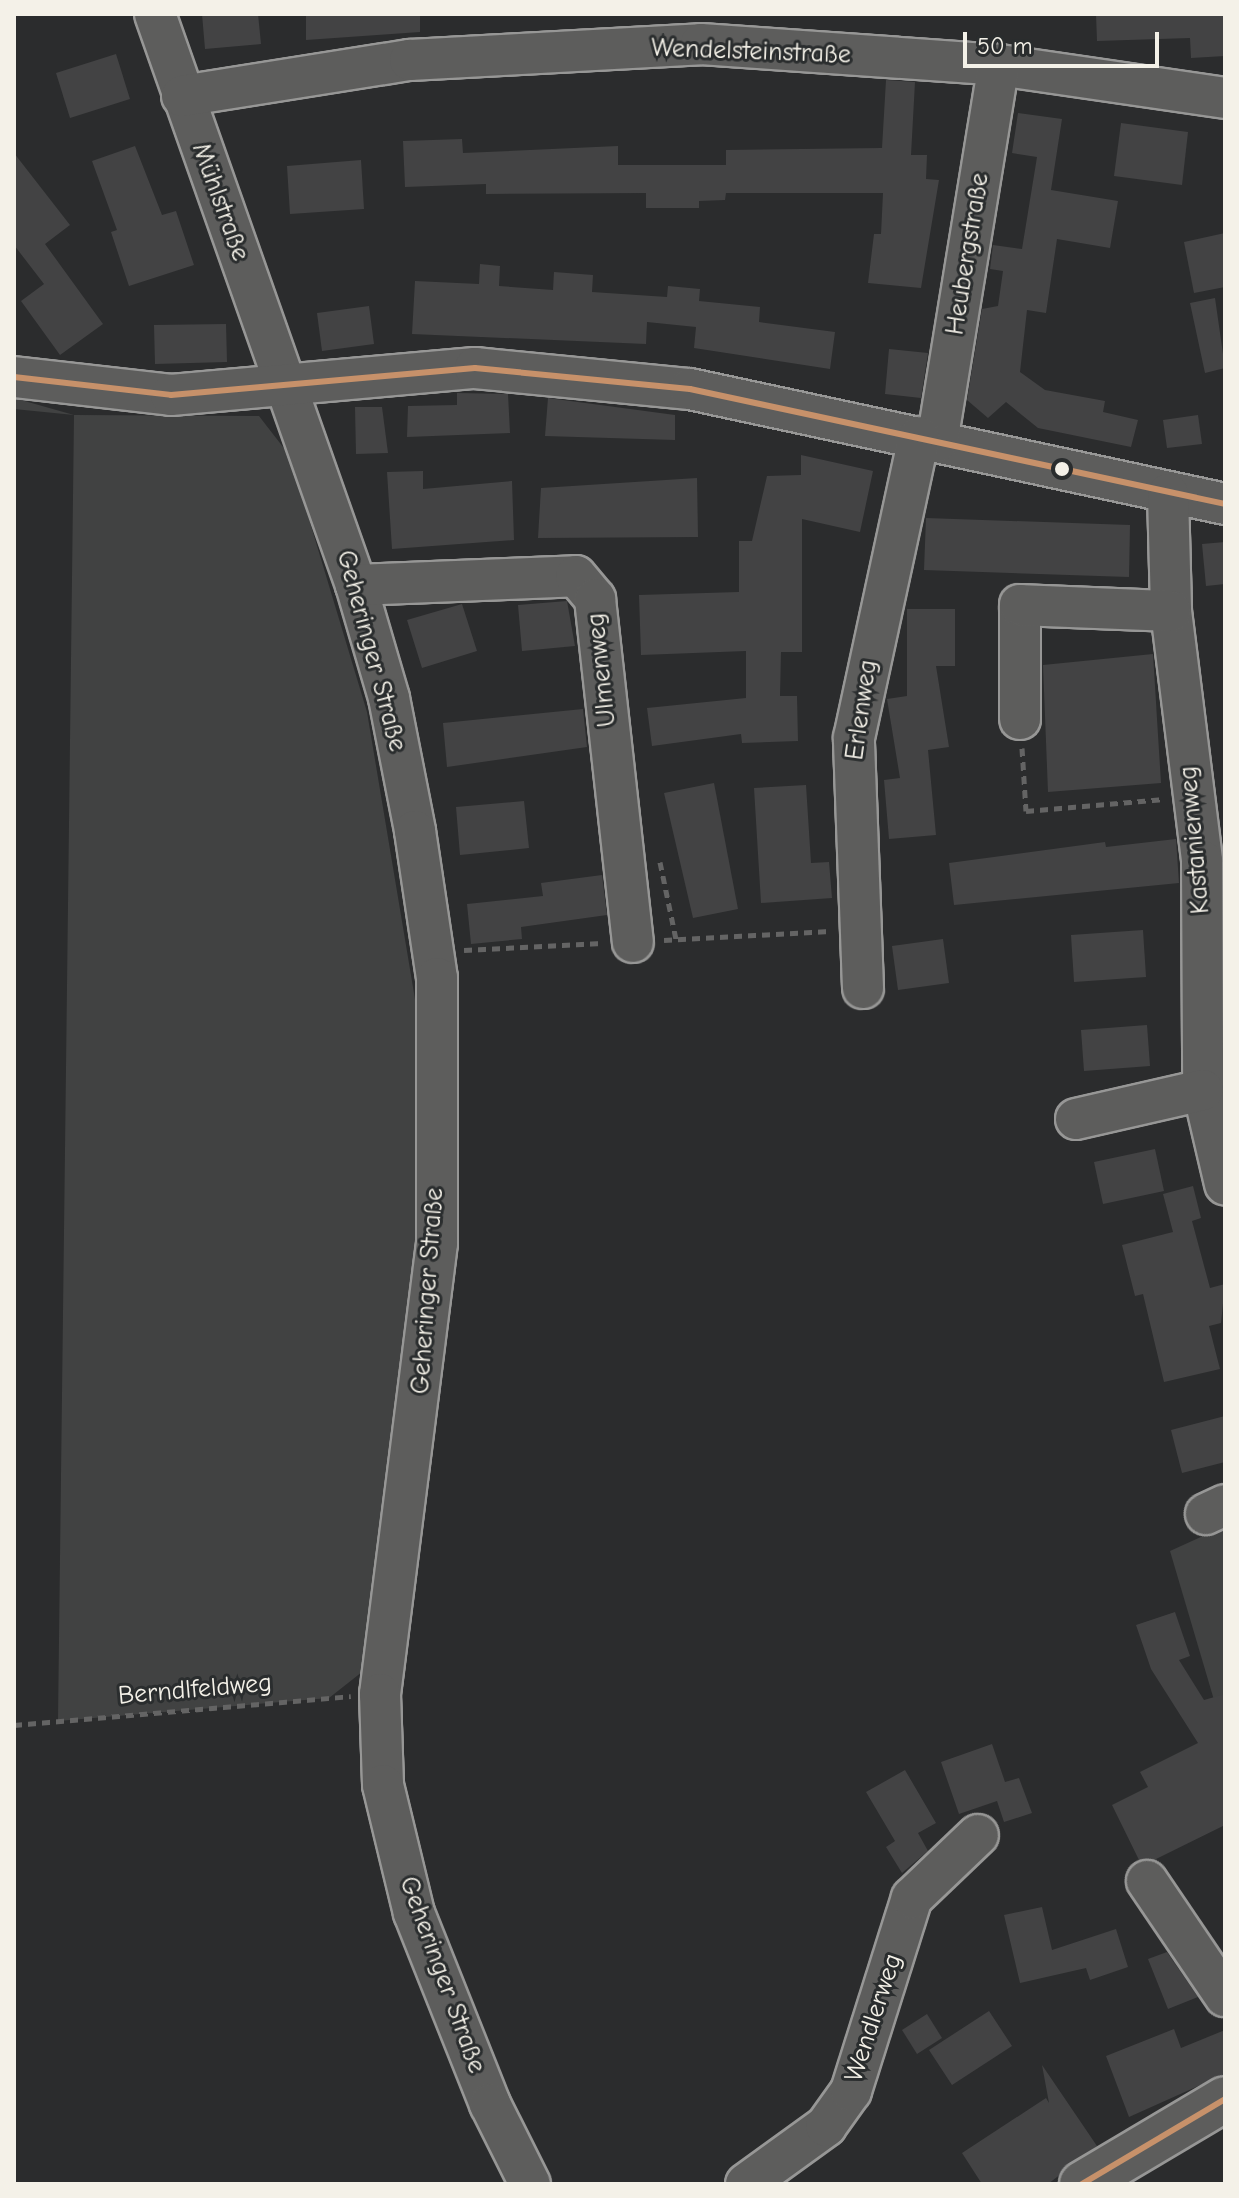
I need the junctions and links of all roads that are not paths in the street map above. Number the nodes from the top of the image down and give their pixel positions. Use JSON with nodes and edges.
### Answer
{"nodes":[{"id":1,"x":155,"y":14,"type":"edge"},
{"id":2,"x":999,"y":65,"type":"junction"},
{"id":3,"x":182,"y":96,"type":"junction"},
{"id":4,"x":1225,"y":98,"type":"edge"},
{"id":5,"x":14,"y":377,"type":"edge"},
{"id":6,"x":287,"y":389,"type":"junction"},
{"id":7,"x":928,"y":440,"type":"junction"},
{"id":8,"x":1168,"y":494,"type":"junction"},
{"id":9,"x":1225,"y":504,"type":"edge"},
{"id":10,"x":356,"y":585,"type":"junction"},
{"id":11,"x":1171,"y":611,"type":"junction"},
{"id":12,"x":1020,"y":719,"type":"road end"},
{"id":13,"x":633,"y":942,"type":"dead end"},
{"id":14,"x":863,"y":988,"type":"dead end"},
{"id":15,"x":1203,"y":1090,"type":"junction"},
{"id":16,"x":1076,"y":1119,"type":"dead end"},
{"id":17,"x":1225,"y":1184,"type":"edge"},
{"id":18,"x":978,"y":1835,"type":"dead end"},
{"id":19,"x":1147,"y":1881,"type":"dead end"},
{"id":20,"x":1225,"y":1996,"type":"edge"},
{"id":21,"x":1225,"y":2099,"type":"edge"},
{"id":22,"x":530,"y":2184,"type":"edge"},
{"id":23,"x":746,"y":2184,"type":"edge"},
{"id":24,"x":1082,"y":2184,"type":"edge"}],
"edges":[{"from":1,"to":3,"type":"street","name":"Mühlstraße"},
{"from":2,"to":3,"type":"street","name":"Wendelsteinstraße"},
{"from":2,"to":4,"type":"street","name":"Wendelsteinstraße"},
{"from":2,"to":7,"type":"street","name":"Heubergstraße"},
{"from":3,"to":6,"type":"street","name":"Mühlstraße"},
{"from":5,"to":6,"type":"street"},
{"from":6,"to":7,"type":"street"},
{"from":6,"to":10,"type":"street","name":"Geheringer Straße"},
{"from":7,"to":8,"type":"street"},
{"from":7,"to":14,"type":"street","name":"Erlenweg"},
{"from":8,"to":9,"type":"street"},
{"from":8,"to":11,"type":"street","name":"Kastanienweg"},
{"from":10,"to":13,"type":"street","name":"Ulmenweg"},
{"from":10,"to":22,"type":"street","name":"Geheringer Straße"},
{"from":11,"to":12,"type":"street"},
{"from":11,"to":15,"type":"street","name":"Kastanienweg"},
{"from":15,"to":16,"type":"street"},
{"from":15,"to":17,"type":"street","name":"Kastanienweg"},
{"from":18,"to":23,"type":"street","name":"Wendlerweg"},
{"from":19,"to":20,"type":"street"},
{"from":21,"to":24,"type":"main road"}]}
